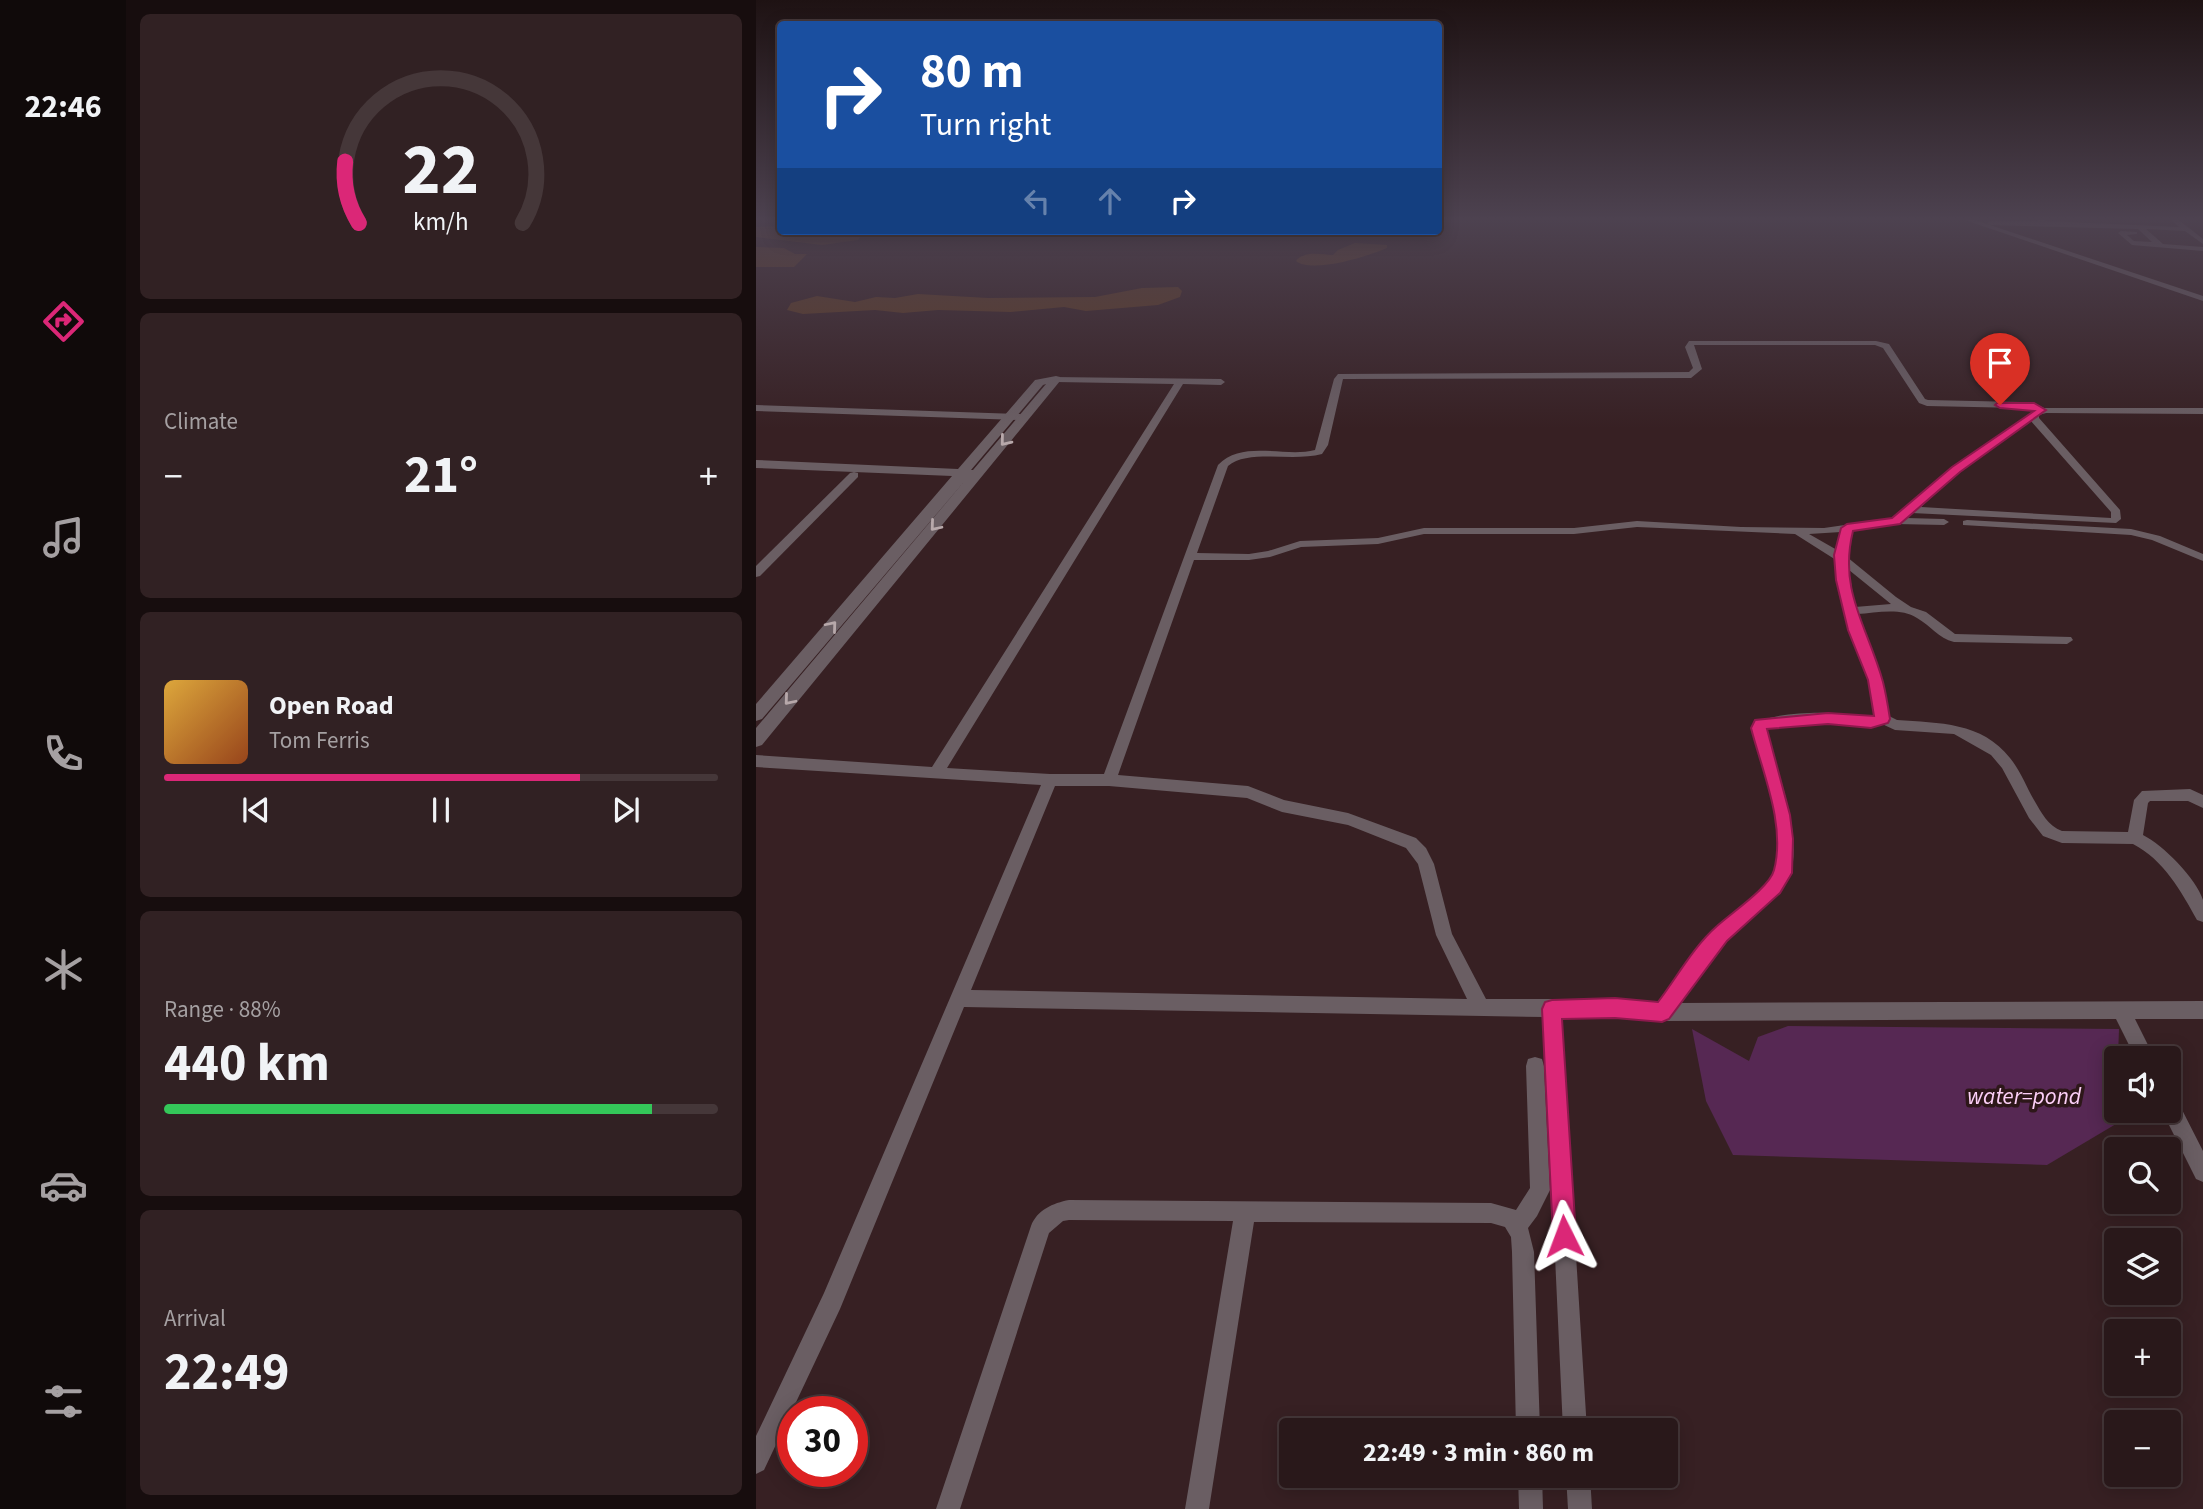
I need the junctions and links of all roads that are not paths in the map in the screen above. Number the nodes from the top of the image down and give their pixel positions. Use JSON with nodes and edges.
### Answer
{"nodes":[{"id":1,"x":2168,"y":287,"type":"edge"},
{"id":2,"x":2203,"y":299,"type":"edge"},
{"id":3,"x":1056,"y":379,"type":"junction"},
{"id":4,"x":1180,"y":382,"type":"junction"},
{"id":5,"x":1221,"y":382,"type":"dead end"},
{"id":6,"x":756,"y":408,"type":"edge"},
{"id":7,"x":2203,"y":411,"type":"edge"},
{"id":8,"x":2037,"y":413,"type":"junction"},
{"id":9,"x":1009,"y":416,"type":"junction"},
{"id":10,"x":1023,"y":418,"type":"junction"},
{"id":11,"x":756,"y":464,"type":"edge"},
{"id":12,"x":756,"y":472,"type":"edge"},
{"id":13,"x":854,"y":475,"type":"junction"},
{"id":14,"x":966,"y":477,"type":"junction"},
{"id":15,"x":1912,"y":510,"type":"junction"},
{"id":16,"x":1896,"y":522,"type":"junction"},
{"id":17,"x":1847,"y":528,"type":"junction"},
{"id":18,"x":1794,"y":532,"type":"junction"},
{"id":19,"x":1190,"y":556,"type":"junction"},
{"id":20,"x":2203,"y":558,"type":"edge"},
{"id":21,"x":1841,"y":559,"type":"junction"},
{"id":22,"x":756,"y":573,"type":"edge"},
{"id":23,"x":1910,"y":610,"type":"junction"},
{"id":24,"x":1850,"y":611,"type":"junction"},
{"id":25,"x":2067,"y":640,"type":"dead end"},
{"id":26,"x":756,"y":715,"type":"edge"},
{"id":27,"x":1883,"y":719,"type":"junction"},
{"id":28,"x":756,"y":740,"type":"edge"},
{"id":29,"x":756,"y":761,"type":"edge"},
{"id":30,"x":936,"y":773,"type":"junction"},
{"id":31,"x":1109,"y":779,"type":"junction"},
{"id":32,"x":1050,"y":780,"type":"junction"},
{"id":33,"x":2203,"y":802,"type":"edge"},
{"id":34,"x":2135,"y":838,"type":"junction"},
{"id":35,"x":2203,"y":915,"type":"edge"},
{"id":36,"x":958,"y":998,"type":"junction"},
{"id":37,"x":1481,"y":1007,"type":"junction"},
{"id":38,"x":1552,"y":1009,"type":"junction"},
{"id":39,"x":2203,"y":1010,"type":"edge"},
{"id":40,"x":2121,"y":1011,"type":"junction"},
{"id":41,"x":1662,"y":1012,"type":"junction"},
{"id":42,"x":2139,"y":1046,"type":"edge"},
{"id":43,"x":1535,"y":1066,"type":"dead end"},
{"id":44,"x":2178,"y":1123,"type":"edge"},
{"id":45,"x":2203,"y":1172,"type":"edge"},
{"id":46,"x":1245,"y":1213,"type":"junction"},
{"id":47,"x":1518,"y":1224,"type":"junction"},
{"id":48,"x":1528,"y":1418,"type":"edge"},
{"id":49,"x":1574,"y":1418,"type":"edge"},
{"id":50,"x":756,"y":1462,"type":"edge"},
{"id":51,"x":1530,"y":1488,"type":"edge"},
{"id":52,"x":1579,"y":1488,"type":"edge"},
{"id":53,"x":948,"y":1509,"type":"edge"},
{"id":54,"x":1198,"y":1509,"type":"edge"},
{"id":55,"x":1531,"y":1509,"type":"edge"},
{"id":56,"x":1580,"y":1509,"type":"edge"}],
"edges":[{"from":1,"to":2,"type":"street"},
{"from":3,"to":4,"type":"street"},
{"from":3,"to":9,"type":"street"},
{"from":3,"to":10,"type":"street"},
{"from":4,"to":5,"type":"street"},
{"from":4,"to":30,"type":"street"},
{"from":6,"to":9,"type":"street"},
{"from":7,"to":8,"type":"street"},
{"from":8,"to":15,"type":"street"},
{"from":8,"to":15,"type":"street"},
{"from":8,"to":19,"type":"street"},
{"from":9,"to":10,"type":"street"},
{"from":9,"to":14,"type":"street"},
{"from":10,"to":14,"type":"street","one_way":true},
{"from":11,"to":14,"type":"street"},
{"from":12,"to":13,"type":"street"},
{"from":13,"to":14,"type":"street"},
{"from":13,"to":22,"type":"street"},
{"from":26,"to":14,"type":"street","one_way":true},
{"from":14,"to":28,"type":"street","one_way":true},
{"from":15,"to":16,"type":"street"},
{"from":16,"to":17,"type":"street"},
{"from":16,"to":20,"type":"street"},
{"from":17,"to":18,"type":"street"},
{"from":17,"to":21,"type":"street"},
{"from":18,"to":19,"type":"street"},
{"from":18,"to":21,"type":"street"},
{"from":19,"to":31,"type":"street"},
{"from":21,"to":23,"type":"street"},
{"from":21,"to":24,"type":"street"},
{"from":23,"to":24,"type":"street"},
{"from":23,"to":25,"type":"street"},
{"from":24,"to":27,"type":"street"},
{"from":27,"to":34,"type":"street"},
{"from":27,"to":41,"type":"street"},
{"from":29,"to":30,"type":"street"},
{"from":30,"to":32,"type":"street"},
{"from":31,"to":32,"type":"street"},
{"from":31,"to":37,"type":"street"},
{"from":32,"to":36,"type":"street"},
{"from":33,"to":34,"type":"street"},
{"from":34,"to":35,"type":"street"},
{"from":36,"to":37,"type":"street"},
{"from":36,"to":50,"type":"street"},
{"from":37,"to":38,"type":"street"},
{"from":38,"to":41,"type":"street"},
{"from":38,"to":49,"type":"street"},
{"from":39,"to":40,"type":"street"},
{"from":40,"to":41,"type":"street"},
{"from":40,"to":42,"type":"street"},
{"from":43,"to":47,"type":"street"},
{"from":44,"to":45,"type":"street"},
{"from":46,"to":47,"type":"street"},
{"from":46,"to":53,"type":"street"},
{"from":46,"to":54,"type":"street"},
{"from":47,"to":48,"type":"street"},
{"from":51,"to":55,"type":"street"},
{"from":52,"to":56,"type":"street"}]}
